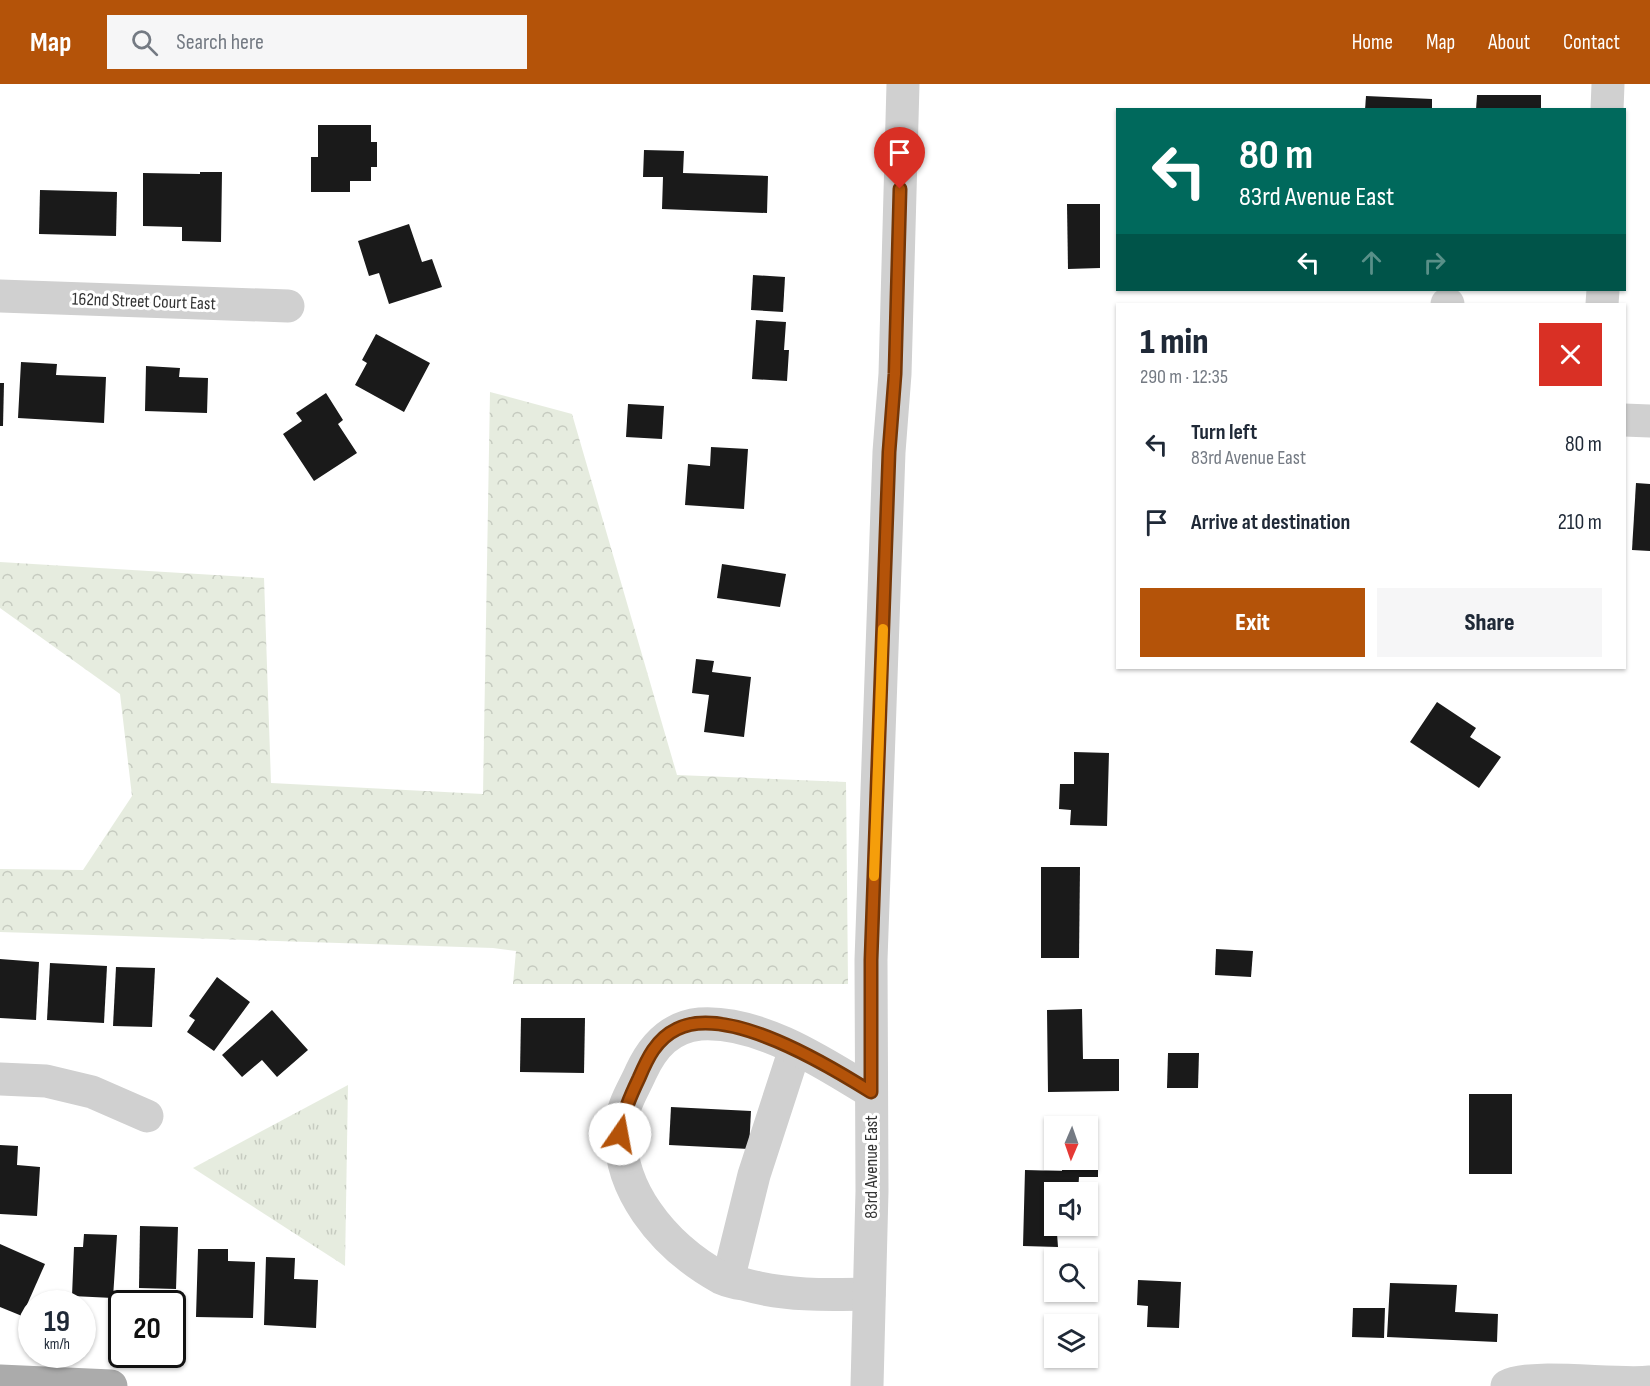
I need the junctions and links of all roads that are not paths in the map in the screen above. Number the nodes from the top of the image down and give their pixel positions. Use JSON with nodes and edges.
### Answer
{"nodes":[{"id":1,"x":903,"y":84,"type":"edge"},
{"id":2,"x":1608,"y":84,"type":"edge"},
{"id":3,"x":1607,"y":108,"type":"edge"},
{"id":4,"x":0,"y":296,"type":"edge"},
{"id":5,"x":288,"y":306,"type":"dead end"},
{"id":6,"x":1626,"y":420,"type":"edge"},
{"id":7,"x":1650,"y":421,"type":"edge"},
{"id":8,"x":795,"y":1048,"type":"junction"},
{"id":9,"x":0,"y":1079,"type":"edge"},
{"id":10,"x":871,"y":1092,"type":"junction"},
{"id":11,"x":147,"y":1116,"type":"dead end"},
{"id":12,"x":728,"y":1280,"type":"junction"},
{"id":13,"x":869,"y":1294,"type":"junction"},
{"id":14,"x":0,"y":1381,"type":"edge"},
{"id":15,"x":1650,"y":1382,"type":"edge"},
{"id":16,"x":111,"y":1386,"type":"edge"},
{"id":17,"x":867,"y":1386,"type":"edge"},
{"id":18,"x":1507,"y":1386,"type":"edge"}],
"edges":[{"from":1,"to":10,"type":"street","name":"83rd Avenue East"},
{"from":2,"to":3,"type":"street"},
{"from":4,"to":5,"type":"street","name":"162nd Street Court East"},
{"from":6,"to":7,"type":"street"},
{"from":8,"to":10,"type":"street"},
{"from":8,"to":12,"type":"street"},
{"from":8,"to":12,"type":"street"},
{"from":9,"to":11,"type":"street"},
{"from":10,"to":13,"type":"street","name":"83rd Avenue East"},
{"from":12,"to":13,"type":"street"},
{"from":13,"to":17,"type":"street","name":"83rd Avenue East"},
{"from":14,"to":16,"type":"main road"},
{"from":15,"to":18,"type":"street"}]}
